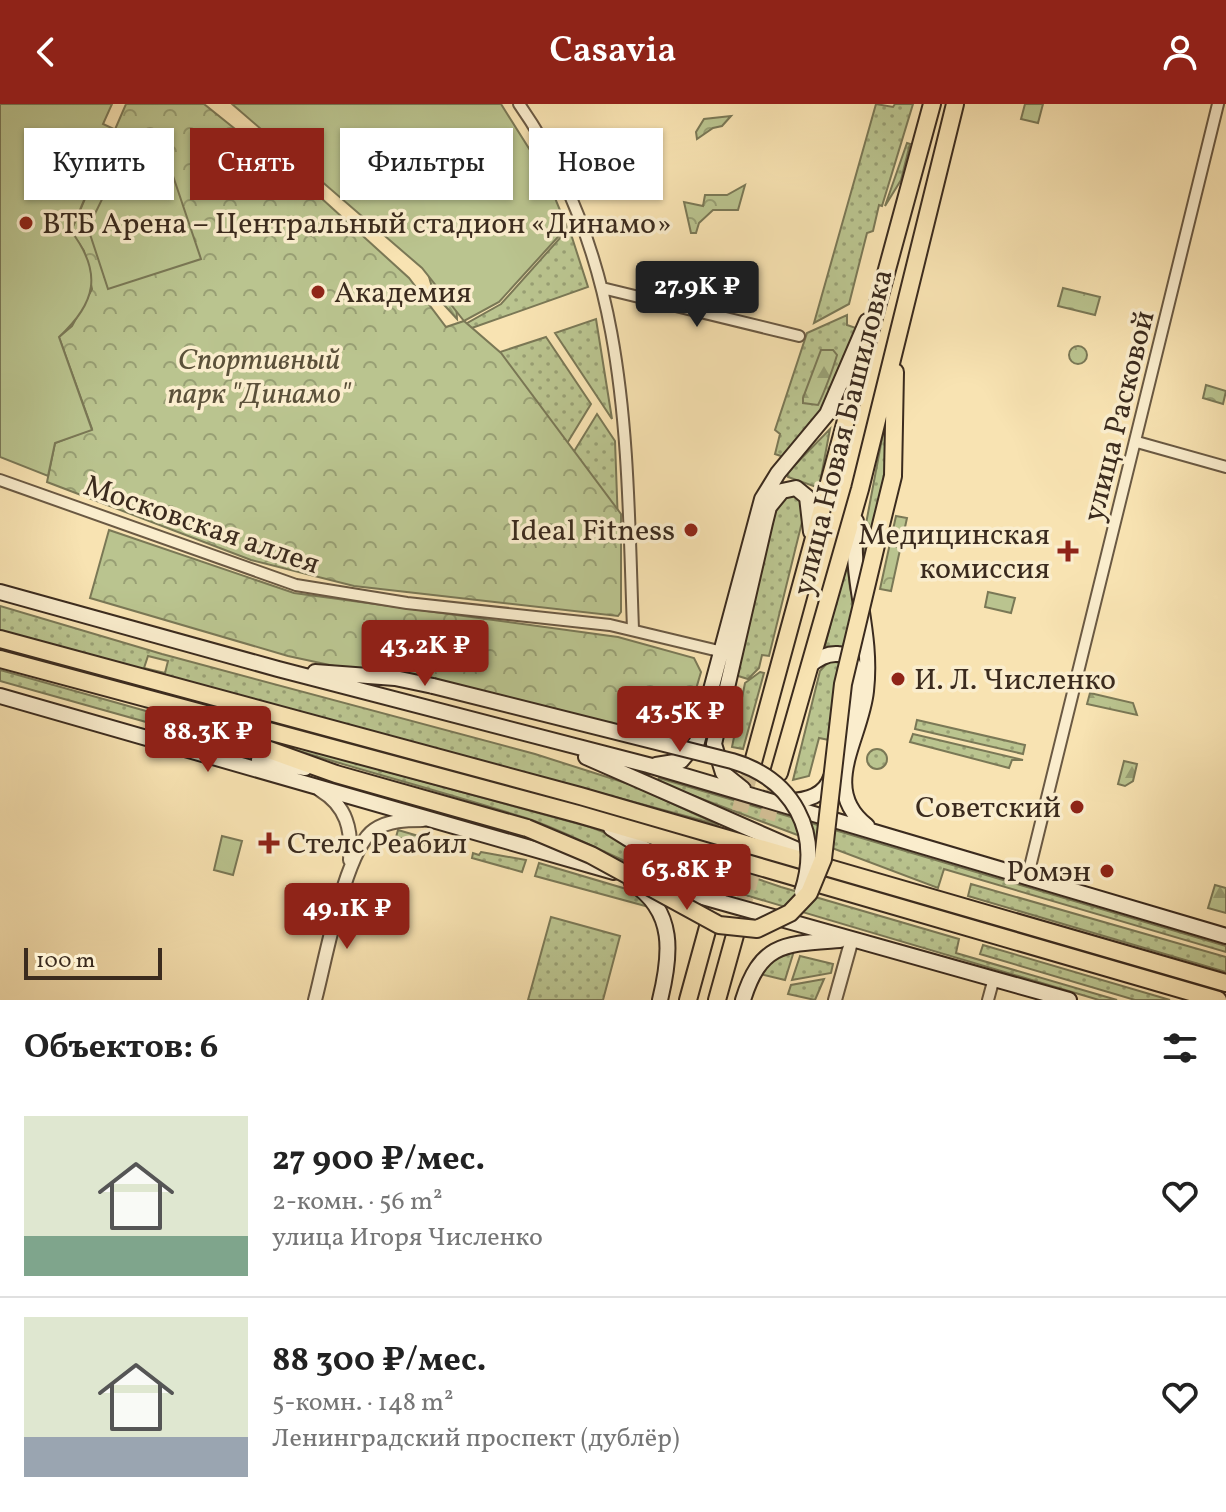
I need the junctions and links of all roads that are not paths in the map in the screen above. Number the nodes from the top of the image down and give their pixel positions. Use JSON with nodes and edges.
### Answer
{"nodes":[{"id":1,"x":519,"y":104,"type":"edge"},
{"id":2,"x":932,"y":104,"type":"edge"},
{"id":3,"x":955,"y":104,"type":"edge"},
{"id":4,"x":1218,"y":104,"type":"edge"},
{"id":5,"x":882,"y":283,"type":"junction"},
{"id":6,"x":602,"y":288,"type":"junction"},
{"id":7,"x":902,"y":316,"type":"junction"},
{"id":8,"x":799,"y":336,"type":"dead end"},
{"id":9,"x":1137,"y":442,"type":"junction"},
{"id":10,"x":1226,"y":467,"type":"edge"},
{"id":11,"x":0,"y":480,"type":"edge"},
{"id":12,"x":860,"y":489,"type":"junction"},
{"id":13,"x":809,"y":554,"type":"junction"},
{"id":14,"x":0,"y":592,"type":"edge"},
{"id":15,"x":633,"y":629,"type":"junction"},
{"id":16,"x":0,"y":639,"type":"edge"},
{"id":17,"x":723,"y":652,"type":"junction"},
{"id":18,"x":0,"y":659,"type":"edge"},
{"id":19,"x":809,"y":666,"type":"junction"},
{"id":20,"x":278,"y":669,"type":"junction"},
{"id":21,"x":90,"y":683,"type":"junction"},
{"id":22,"x":0,"y":696,"type":"edge"},
{"id":23,"x":562,"y":745,"type":"junction"},
{"id":24,"x":187,"y":748,"type":"junction"},
{"id":25,"x":648,"y":765,"type":"junction"},
{"id":26,"x":752,"y":766,"type":"tunnel mouth"},
{"id":27,"x":779,"y":773,"type":"tunnel mouth"},
{"id":28,"x":336,"y":774,"type":"junction"},
{"id":29,"x":303,"y":782,"type":"junction"},
{"id":30,"x":750,"y":794,"type":"junction"},
{"id":31,"x":767,"y":800,"type":"junction"},
{"id":32,"x":578,"y":814,"type":"junction"},
{"id":33,"x":434,"y":821,"type":"junction"},
{"id":34,"x":873,"y":832,"type":"junction"},
{"id":35,"x":607,"y":870,"type":"junction"},
{"id":36,"x":349,"y":873,"type":"junction"},
{"id":37,"x":857,"y":876,"type":"junction"},
{"id":38,"x":1027,"y":879,"type":"junction"},
{"id":39,"x":796,"y":907,"type":"junction"},
{"id":40,"x":777,"y":918,"type":"junction"},
{"id":41,"x":708,"y":927,"type":"tunnel mouth"},
{"id":42,"x":735,"y":935,"type":"tunnel mouth"},
{"id":43,"x":1226,"y":936,"type":"edge"},
{"id":44,"x":852,"y":939,"type":"junction"},
{"id":45,"x":994,"y":978,"type":"junction"},
{"id":46,"x":1226,"y":983,"type":"edge"},
{"id":47,"x":315,"y":1000,"type":"edge"},
{"id":48,"x":660,"y":1000,"type":"edge"},
{"id":49,"x":688,"y":1000,"type":"edge"},
{"id":50,"x":717,"y":1000,"type":"edge"},
{"id":51,"x":743,"y":1000,"type":"edge"},
{"id":52,"x":835,"y":1000,"type":"edge"},
{"id":53,"x":988,"y":1000,"type":"edge"},
{"id":54,"x":1069,"y":1000,"type":"edge"},
{"id":55,"x":1218,"y":1000,"type":"edge"}],
"edges":[{"from":1,"to":6,"type":"street"},
{"from":2,"to":5,"type":"main road","name":"улица Новая Башиловка"},
{"from":3,"to":7,"type":"main road","name":"улица Новая Башиловка"},
{"from":4,"to":9,"type":"street","name":"улица Расковой"},
{"from":5,"to":13,"type":"main road","name":"улица Новая Башиловка"},
{"from":5,"to":17,"type":"main road"},
{"from":6,"to":8,"type":"street"},
{"from":6,"to":15,"type":"street"},
{"from":7,"to":12,"type":"main road","name":"улица Новая Башиловка"},
{"from":7,"to":39,"type":"main road","bridge":true},
{"from":9,"to":10,"type":"street"},
{"from":9,"to":38,"type":"street","name":"улица Расковой"},
{"from":11,"to":15,"type":"street","name":"Московская аллея"},
{"from":12,"to":19,"type":"main road","name":"улица Новая Башиловка"},
{"from":12,"to":34,"type":"main road"},
{"from":13,"to":26,"type":"main road","name":"улица Новая Башиловка"},
{"from":13,"to":30,"type":"main road"},
{"from":14,"to":20,"type":"main road"},
{"from":15,"to":17,"type":"street","name":"Московская аллея"},
{"from":16,"to":37,"type":"main road"},
{"from":17,"to":25,"type":"main road"},
{"from":18,"to":21,"type":"main road"},
{"from":19,"to":27,"type":"main road","name":"улица Новая Башиловка"},
{"from":19,"to":31,"type":"main road"},
{"from":20,"to":23,"type":"main road"},
{"from":20,"to":39,"type":"main road","bridge":true},
{"from":21,"to":28,"type":"main road"},
{"from":21,"to":32,"type":"main road"},
{"from":22,"to":24,"type":"main road"},
{"from":23,"to":25,"type":"main road"},
{"from":23,"to":37,"type":"main road"},
{"from":24,"to":28,"type":"main road"},
{"from":24,"to":29,"type":"main road"},
{"from":25,"to":30,"type":"main road"},
{"from":28,"to":39,"type":"main road","bridge":true},
{"from":29,"to":33,"type":"main road"},
{"from":29,"to":36,"type":"street"},
{"from":30,"to":31,"type":"main road"},
{"from":31,"to":34,"type":"main road"},
{"from":32,"to":40,"type":"main road"},
{"from":32,"to":55,"type":"main road"},
{"from":33,"to":35,"type":"main road"},
{"from":33,"to":36,"type":"street"},
{"from":34,"to":38,"type":"main road"},
{"from":35,"to":40,"type":"main road"},
{"from":35,"to":48,"type":"main road"},
{"from":36,"to":47,"type":"street"},
{"from":37,"to":46,"type":"main road"},
{"from":38,"to":43,"type":"main road"},
{"from":40,"to":44,"type":"main road"},
{"from":41,"to":49,"type":"main road"},
{"from":42,"to":50,"type":"main road"},
{"from":44,"to":45,"type":"main road"},
{"from":44,"to":51,"type":"main road"},
{"from":44,"to":52,"type":"street"},
{"from":45,"to":53,"type":"street"},
{"from":45,"to":54,"type":"main road"}]}
